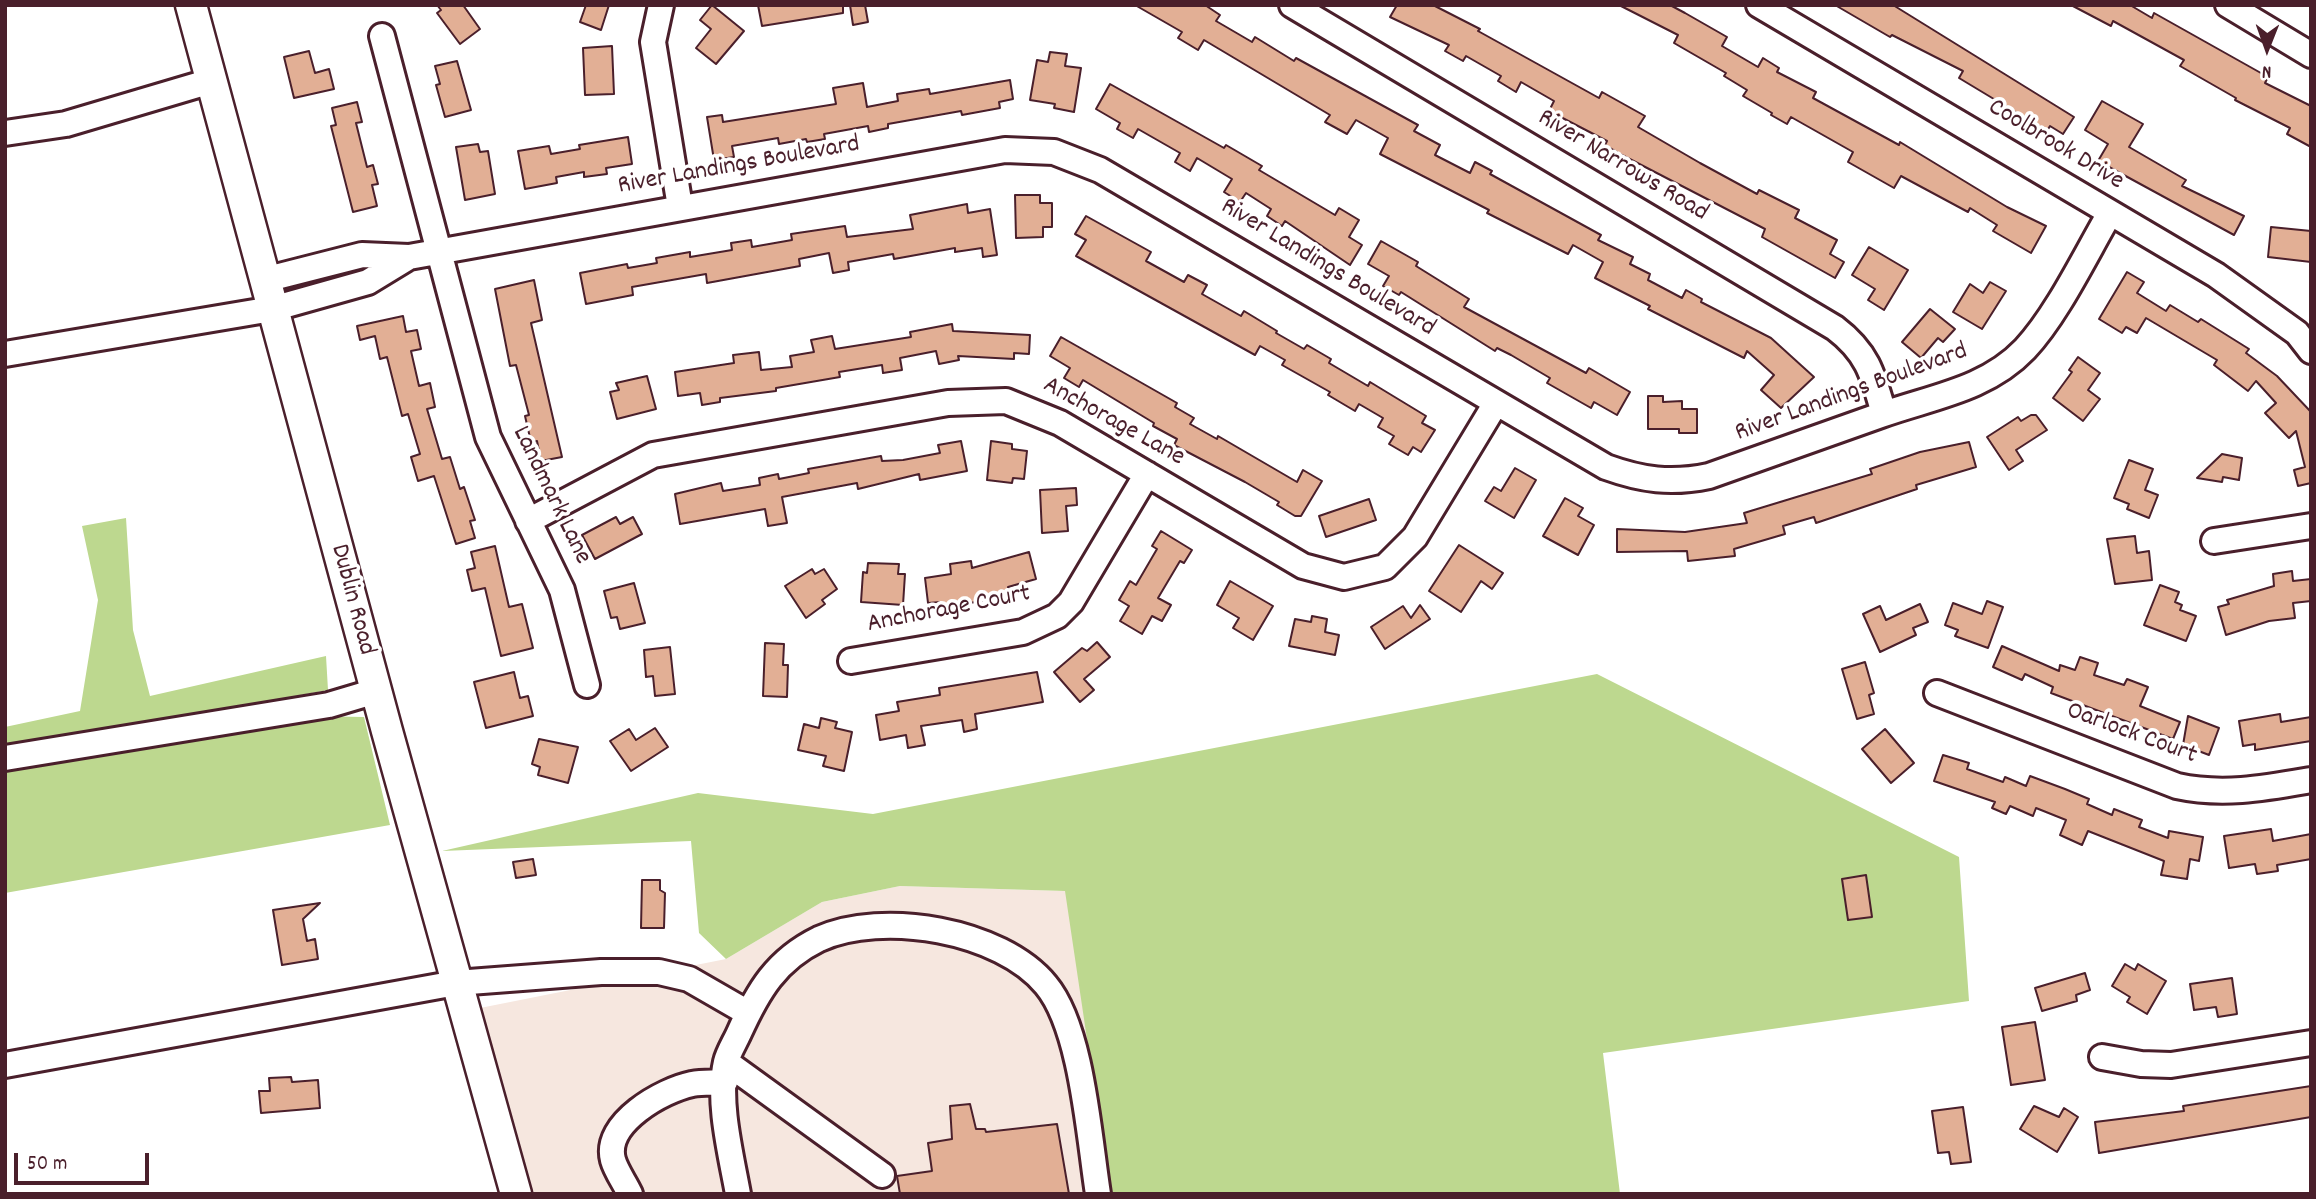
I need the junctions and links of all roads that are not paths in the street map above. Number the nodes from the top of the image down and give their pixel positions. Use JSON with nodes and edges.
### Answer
{"nodes":[{"id":1,"x":191,"y":5,"type":"edge"},
{"id":2,"x":661,"y":5,"type":"edge"},
{"id":3,"x":1292,"y":5,"type":"edge"},
{"id":4,"x":1759,"y":5,"type":"edge"},
{"id":5,"x":2241,"y":9,"type":"edge"},
{"id":6,"x":382,"y":36,"type":"dead end"},
{"id":7,"x":2311,"y":55,"type":"edge"},
{"id":8,"x":211,"y":80,"type":"junction"},
{"id":9,"x":5,"y":133,"type":"edge"},
{"id":10,"x":680,"y":207,"type":"junction"},
{"id":11,"x":2110,"y":213,"type":"junction"},
{"id":12,"x":438,"y":252,"type":"junction"},
{"id":13,"x":409,"y":257,"type":"junction"},
{"id":14,"x":264,"y":280,"type":"junction"},
{"id":15,"x":272,"y":309,"type":"junction"},
{"id":16,"x":2306,"y":335,"type":"edge"},
{"id":17,"x":5,"y":355,"type":"edge"},
{"id":18,"x":1496,"y":403,"type":"junction"},
{"id":19,"x":1884,"y":414,"type":"junction"},
{"id":20,"x":1147,"y":474,"type":"junction"},
{"id":21,"x":528,"y":521,"type":"junction"},
{"id":22,"x":2311,"y":526,"type":"edge"},
{"id":23,"x":2214,"y":541,"type":"dead end"},
{"id":24,"x":851,"y":661,"type":"dead end"},
{"id":25,"x":587,"y":685,"type":"dead end"},
{"id":26,"x":376,"y":691,"type":"junction"},
{"id":27,"x":1937,"y":693,"type":"dead end"},
{"id":28,"x":5,"y":758,"type":"edge"},
{"id":29,"x":2311,"y":780,"type":"edge"},
{"id":30,"x":456,"y":983,"type":"junction"},
{"id":31,"x":748,"y":1013,"type":"junction"},
{"id":32,"x":2311,"y":1043,"type":"edge"},
{"id":33,"x":2102,"y":1057,"type":"dead end"},
{"id":34,"x":5,"y":1065,"type":"edge"},
{"id":35,"x":726,"y":1072,"type":"junction"},
{"id":36,"x":882,"y":1175,"type":"dead end"},
{"id":37,"x":516,"y":1194,"type":"edge"},
{"id":38,"x":630,"y":1194,"type":"edge"},
{"id":39,"x":738,"y":1194,"type":"edge"},
{"id":40,"x":1098,"y":1194,"type":"edge"}],
"edges":[{"from":1,"to":8,"type":"main road","name":"Dublin Road"},
{"from":2,"to":10,"type":"street"},
{"from":3,"to":19,"type":"street","name":"River Narrows Road"},
{"from":4,"to":11,"type":"street","name":"Coolbrook Drive"},
{"from":5,"to":7,"type":"street"},
{"from":6,"to":12,"type":"street","name":"Landmark Lane"},
{"from":8,"to":9,"type":"street"},
{"from":8,"to":14,"type":"main road","name":"Dublin Road"},
{"from":10,"to":12,"type":"street","name":"River Landings Boulevard"},
{"from":10,"to":18,"type":"street","name":"River Landings Boulevard"},
{"from":11,"to":16,"type":"street","name":"Coolbrook Drive"},
{"from":11,"to":19,"type":"street","name":"River Landings Boulevard"},
{"from":12,"to":13,"type":"street","name":"River Landings Boulevard"},
{"from":12,"to":21,"type":"street","name":"Landmark Lane"},
{"from":13,"to":14,"type":"street","name":"River Landings Boulevard"},
{"from":13,"to":15,"type":"street","name":"River Landings Boulevard"},
{"from":14,"to":15,"type":"main road","name":"Dublin Road"},
{"from":15,"to":17,"type":"street","name":"River Landings Boulevard"},
{"from":15,"to":26,"type":"main road","name":"Dublin Road"},
{"from":18,"to":19,"type":"street","name":"River Landings Boulevard"},
{"from":18,"to":20,"type":"street","name":"Anchorage Lane"},
{"from":20,"to":21,"type":"street","name":"Anchorage Lane"},
{"from":20,"to":24,"type":"street","name":"Anchorage Court"},
{"from":21,"to":25,"type":"street","name":"Landmark Lane"},
{"from":22,"to":23,"type":"street"},
{"from":26,"to":28,"type":"street"},
{"from":26,"to":30,"type":"main road","name":"Dublin Road"},
{"from":27,"to":29,"type":"street","name":"Oarlock Court"},
{"from":30,"to":31,"type":"street"},
{"from":30,"to":34,"type":"street"},
{"from":30,"to":37,"type":"main road","name":"Dublin Road"},
{"from":31,"to":35,"type":"street"},
{"from":31,"to":40,"type":"street"},
{"from":32,"to":33,"type":"street"},
{"from":35,"to":36,"type":"street"},
{"from":35,"to":38,"type":"street"},
{"from":35,"to":39,"type":"street"}]}
